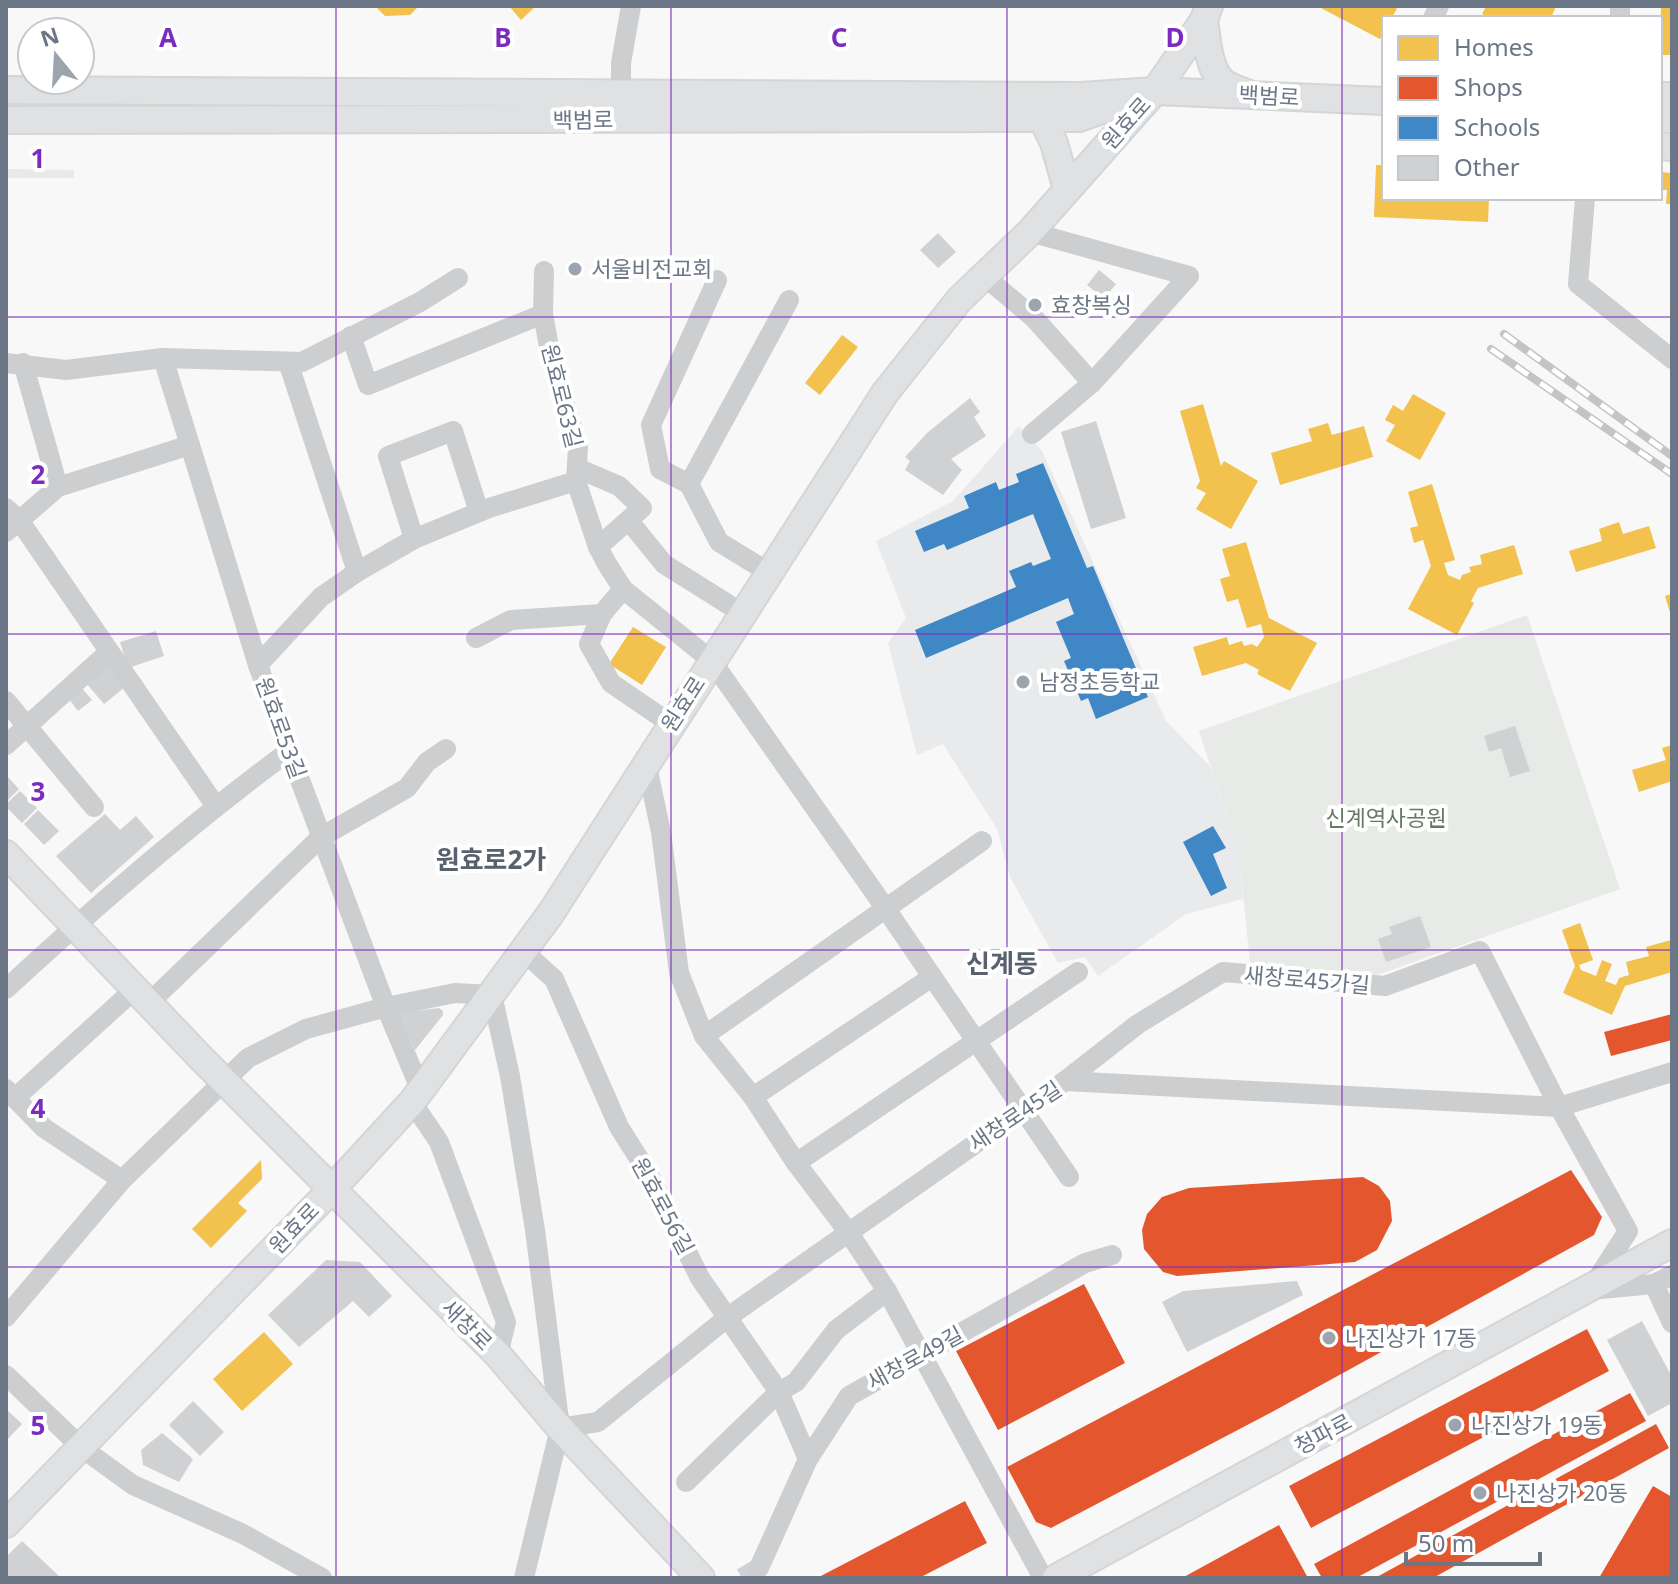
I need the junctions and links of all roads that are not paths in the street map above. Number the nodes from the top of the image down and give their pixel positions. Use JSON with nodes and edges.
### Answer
{"nodes":[{"id":1,"x":631,"y":6,"type":"edge"},
{"id":2,"x":1206,"y":13,"type":"edge"},
{"id":3,"x":96,"y":91,"type":"edge"},
{"id":4,"x":619,"y":91,"type":"junction"},
{"id":5,"x":1155,"y":91,"type":"junction"},
{"id":6,"x":1254,"y":95,"type":"junction"},
{"id":7,"x":66,"y":96,"type":"edge"},
{"id":8,"x":1382,"y":101,"type":"edge"},
{"id":9,"x":1030,"y":111,"type":"junction"},
{"id":10,"x":632,"y":119,"type":"junction"},
{"id":11,"x":6,"y":120,"type":"edge"},
{"id":12,"x":78,"y":120,"type":"junction"},
{"id":13,"x":557,"y":120,"type":"junction"},
{"id":14,"x":1067,"y":189,"type":"junction"},
{"id":15,"x":1585,"y":200,"type":"edge"},
{"id":16,"x":1030,"y":232,"type":"junction"},
{"id":17,"x":544,"y":271,"type":"dead end"},
{"id":18,"x":984,"y":276,"type":"junction"},
{"id":19,"x":458,"y":278,"type":"dead end"},
{"id":20,"x":717,"y":280,"type":"dead end"},
{"id":21,"x":789,"y":300,"type":"dead end"},
{"id":22,"x":543,"y":314,"type":"junction"},
{"id":23,"x":351,"y":336,"type":"junction"},
{"id":24,"x":163,"y":358,"type":"junction"},
{"id":25,"x":1672,"y":359,"type":"edge"},
{"id":26,"x":288,"y":362,"type":"junction"},
{"id":27,"x":14,"y":363,"type":"edge"},
{"id":28,"x":1092,"y":383,"type":"junction"},
{"id":29,"x":1032,"y":434,"type":"dead end"},
{"id":30,"x":190,"y":445,"type":"junction"},
{"id":31,"x":576,"y":474,"type":"junction"},
{"id":32,"x":689,"y":484,"type":"junction"},
{"id":33,"x":58,"y":487,"type":"junction"},
{"id":34,"x":479,"y":512,"type":"junction"},
{"id":35,"x":10,"y":520,"type":"edge"},
{"id":36,"x":629,"y":521,"type":"junction"},
{"id":37,"x":414,"y":539,"type":"junction"},
{"id":38,"x":598,"y":547,"type":"junction"},
{"id":39,"x":357,"y":572,"type":"junction"},
{"id":40,"x":768,"y":572,"type":"junction"},
{"id":41,"x":623,"y":589,"type":"junction"},
{"id":42,"x":742,"y":613,"type":"junction"},
{"id":43,"x":602,"y":614,"type":"junction"},
{"id":44,"x":476,"y":638,"type":"dead end"},
{"id":45,"x":109,"y":652,"type":"junction"},
{"id":46,"x":711,"y":660,"type":"junction"},
{"id":47,"x":258,"y":665,"type":"junction"},
{"id":48,"x":6,"y":701,"type":"edge"},
{"id":49,"x":671,"y":724,"type":"junction"},
{"id":50,"x":26,"y":727,"type":"junction"},
{"id":51,"x":6,"y":745,"type":"edge"},
{"id":52,"x":446,"y":749,"type":"dead end"},
{"id":53,"x":289,"y":751,"type":"junction"},
{"id":54,"x":646,"y":762,"type":"junction"},
{"id":55,"x":215,"y":805,"type":"junction"},
{"id":56,"x":94,"y":807,"type":"dead end"},
{"id":57,"x":321,"y":837,"type":"junction"},
{"id":58,"x":982,"y":841,"type":"dead end"},
{"id":59,"x":8,"y":861,"type":"edge"},
{"id":60,"x":886,"y":909,"type":"junction"},
{"id":61,"x":74,"y":926,"type":"junction"},
{"id":62,"x":1480,"y":951,"type":"joint"},
{"id":63,"x":524,"y":952,"type":"junction"},
{"id":64,"x":1078,"y":972,"type":"dead end"},
{"id":65,"x":932,"y":977,"type":"junction"},
{"id":66,"x":6,"y":989,"type":"edge"},
{"id":67,"x":492,"y":995,"type":"junction"},
{"id":68,"x":142,"y":996,"type":"junction"},
{"id":69,"x":386,"y":1007,"type":"junction"},
{"id":70,"x":704,"y":1036,"type":"junction"},
{"id":71,"x":977,"y":1041,"type":"junction"},
{"id":72,"x":1672,"y":1072,"type":"edge"},
{"id":73,"x":225,"y":1080,"type":"junction"},
{"id":74,"x":1065,"y":1081,"type":"junction"},
{"id":75,"x":416,"y":1097,"type":"junction"},
{"id":76,"x":753,"y":1097,"type":"junction"},
{"id":77,"x":9,"y":1098,"type":"edge"},
{"id":78,"x":1559,"y":1107,"type":"junction"},
{"id":79,"x":1023,"y":1109,"type":"junction"},
{"id":80,"x":796,"y":1163,"type":"junction"},
{"id":81,"x":1069,"y":1177,"type":"dead end"},
{"id":82,"x":122,"y":1180,"type":"junction"},
{"id":83,"x":332,"y":1189,"type":"junction"},
{"id":84,"x":849,"y":1233,"type":"junction"},
{"id":85,"x":1667,"y":1246,"type":"edge"},
{"id":86,"x":1112,"y":1255,"type":"dead end"},
{"id":87,"x":1663,"y":1280,"type":"edge"},
{"id":88,"x":1590,"y":1290,"type":"junction"},
{"id":89,"x":887,"y":1291,"type":"junction"},
{"id":90,"x":6,"y":1317,"type":"edge"},
{"id":91,"x":728,"y":1317,"type":"junction"},
{"id":92,"x":1672,"y":1323,"type":"edge"},
{"id":93,"x":923,"y":1353,"type":"junction"},
{"id":94,"x":498,"y":1355,"type":"junction"},
{"id":95,"x":6,"y":1375,"type":"edge"},
{"id":96,"x":779,"y":1392,"type":"junction"},
{"id":97,"x":560,"y":1428,"type":"junction"},
{"id":98,"x":82,"y":1448,"type":"junction"},
{"id":99,"x":808,"y":1459,"type":"junction"},
{"id":100,"x":686,"y":1482,"type":"dead end"},
{"id":101,"x":6,"y":1524,"type":"edge"},
{"id":102,"x":759,"y":1568,"type":"tunnel mouth"},
{"id":103,"x":322,"y":1578,"type":"edge"},
{"id":104,"x":524,"y":1578,"type":"edge"},
{"id":105,"x":701,"y":1578,"type":"edge"},
{"id":106,"x":1043,"y":1578,"type":"edge"},
{"id":107,"x":1056,"y":1578,"type":"edge"}],
"edges":[{"from":1,"to":4,"type":"street"},
{"from":2,"to":5,"type":"main road","name":"원효로"},
{"from":2,"to":6,"type":"main road"},
{"from":3,"to":4,"type":"main road","name":"백범로"},
{"from":4,"to":9,"type":"main road","name":"백범로"},
{"from":4,"to":10,"type":"street"},
{"from":4,"to":13,"type":"main road"},
{"from":5,"to":6,"type":"main road","name":"백범로"},
{"from":5,"to":9,"type":"main road","name":"백범로"},
{"from":5,"to":14,"type":"main road","name":"원효로"},
{"from":6,"to":8,"type":"main road","name":"백범로"},
{"from":7,"to":12,"type":"main road"},
{"from":9,"to":10,"type":"main road","name":"백범로"},
{"from":9,"to":14,"type":"main road"},
{"from":10,"to":13,"type":"main road","name":"백범로"},
{"from":11,"to":12,"type":"main road","name":"백범로"},
{"from":12,"to":13,"type":"main road","name":"백범로"},
{"from":14,"to":16,"type":"main road","name":"원효로"},
{"from":15,"to":25,"type":"street"},
{"from":16,"to":18,"type":"main road","name":"원효로"},
{"from":16,"to":28,"type":"street"},
{"from":17,"to":22,"type":"street","name":"원효로63길"},
{"from":18,"to":28,"type":"street"},
{"from":18,"to":40,"type":"main road","name":"원효로"},
{"from":19,"to":23,"type":"street"},
{"from":20,"to":32,"type":"street"},
{"from":21,"to":32,"type":"street"},
{"from":22,"to":23,"type":"street"},
{"from":22,"to":31,"type":"street","name":"원효로63길"},
{"from":23,"to":26,"type":"street"},
{"from":24,"to":26,"type":"street"},
{"from":24,"to":27,"type":"street"},
{"from":24,"to":30,"type":"street","name":"원효로53길"},
{"from":26,"to":39,"type":"street"},
{"from":27,"to":33,"type":"street"},
{"from":28,"to":29,"type":"street"},
{"from":30,"to":33,"type":"street"},
{"from":30,"to":47,"type":"street","name":"원효로53길"},
{"from":31,"to":34,"type":"street"},
{"from":31,"to":36,"type":"street"},
{"from":31,"to":38,"type":"street","name":"원효로63길"},
{"from":32,"to":40,"type":"street"},
{"from":33,"to":35,"type":"street"},
{"from":34,"to":37,"type":"street"},
{"from":34,"to":37,"type":"street"},
{"from":35,"to":45,"type":"street"},
{"from":36,"to":38,"type":"street"},
{"from":36,"to":42,"type":"street"},
{"from":37,"to":39,"type":"street"},
{"from":38,"to":41,"type":"street","name":"원효로63길"},
{"from":39,"to":47,"type":"street"},
{"from":40,"to":42,"type":"main road","name":"원효로"},
{"from":41,"to":43,"type":"street"},
{"from":41,"to":46,"type":"street","name":"원효로63길"},
{"from":42,"to":46,"type":"main road","name":"원효로"},
{"from":43,"to":44,"type":"street"},
{"from":43,"to":49,"type":"street"},
{"from":45,"to":50,"type":"street"},
{"from":45,"to":55,"type":"street"},
{"from":46,"to":49,"type":"main road","name":"원효로"},
{"from":46,"to":60,"type":"street","name":"원효로63길"},
{"from":47,"to":53,"type":"street","name":"원효로53길"},
{"from":48,"to":50,"type":"street"},
{"from":49,"to":54,"type":"main road","name":"원효로"},
{"from":50,"to":51,"type":"street"},
{"from":50,"to":56,"type":"street"},
{"from":52,"to":57,"type":"street"},
{"from":53,"to":55,"type":"street"},
{"from":53,"to":57,"type":"street","name":"원효로53길"},
{"from":54,"to":63,"type":"main road","name":"원효로"},
{"from":54,"to":70,"type":"street"},
{"from":55,"to":61,"type":"street"},
{"from":57,"to":68,"type":"street"},
{"from":57,"to":69,"type":"street","name":"원효로53길"},
{"from":58,"to":60,"type":"street"},
{"from":59,"to":61,"type":"main road","name":"새창로"},
{"from":60,"to":65,"type":"street","name":"원효로63길"},
{"from":60,"to":70,"type":"street"},
{"from":61,"to":66,"type":"street"},
{"from":61,"to":68,"type":"main road","name":"새창로"},
{"from":62,"to":74,"type":"street","name":"새창로45가길"},
{"from":62,"to":78,"type":"street","name":"청파로"},
{"from":63,"to":67,"type":"main road","name":"원효로"},
{"from":63,"to":91,"type":"street","name":"원효로56길"},
{"from":64,"to":71,"type":"street"},
{"from":65,"to":71,"type":"street","name":"원효로63길"},
{"from":65,"to":76,"type":"street"},
{"from":67,"to":69,"type":"street"},
{"from":67,"to":75,"type":"main road","name":"원효로"},
{"from":67,"to":97,"type":"street"},
{"from":68,"to":73,"type":"main road","name":"새창로"},
{"from":68,"to":77,"type":"street"},
{"from":69,"to":73,"type":"street"},
{"from":69,"to":75,"type":"street","name":"원효로53길"},
{"from":70,"to":76,"type":"street"},
{"from":71,"to":79,"type":"street","name":"원효로63길"},
{"from":71,"to":80,"type":"street"},
{"from":72,"to":78,"type":"street"},
{"from":73,"to":82,"type":"street"},
{"from":73,"to":83,"type":"main road","name":"새창로"},
{"from":74,"to":78,"type":"street","name":"새창로45길"},
{"from":74,"to":79,"type":"street","name":"새창로45길"},
{"from":75,"to":83,"type":"main road","name":"원효로"},
{"from":75,"to":94,"type":"street","name":"원효로53길"},
{"from":76,"to":80,"type":"street"},
{"from":77,"to":82,"type":"street"},
{"from":78,"to":88,"type":"street","name":"청파로"},
{"from":79,"to":81,"type":"street","name":"원효로63길"},
{"from":79,"to":84,"type":"street","name":"새창로45길"},
{"from":80,"to":84,"type":"street"},
{"from":82,"to":90,"type":"street"},
{"from":83,"to":94,"type":"main road","name":"새창로"},
{"from":83,"to":98,"type":"main road","name":"원효로"},
{"from":84,"to":89,"type":"street"},
{"from":84,"to":91,"type":"street","name":"새창로45길"},
{"from":85,"to":88,"type":"main road","name":"청파로"},
{"from":86,"to":93,"type":"street","name":"새창로49길"},
{"from":87,"to":88,"type":"street"},
{"from":87,"to":92,"type":"street"},
{"from":88,"to":107,"type":"main road","name":"청파로"},
{"from":89,"to":93,"type":"street"},
{"from":89,"to":96,"type":"street"},
{"from":91,"to":96,"type":"street","name":"원효로56길"},
{"from":91,"to":97,"type":"street","name":"새창로45길"},
{"from":93,"to":99,"type":"street","name":"새창로49길"},
{"from":93,"to":106,"type":"street"},
{"from":94,"to":97,"type":"main road","name":"새창로"},
{"from":95,"to":98,"type":"street"},
{"from":96,"to":99,"type":"street","name":"원효로56길"},
{"from":96,"to":100,"type":"street"},
{"from":97,"to":104,"type":"street"},
{"from":97,"to":105,"type":"main road","name":"새창로"},
{"from":98,"to":101,"type":"main road","name":"원효로"},
{"from":98,"to":103,"type":"street"},
{"from":99,"to":102,"type":"street","name":"새창로49길"}]}
